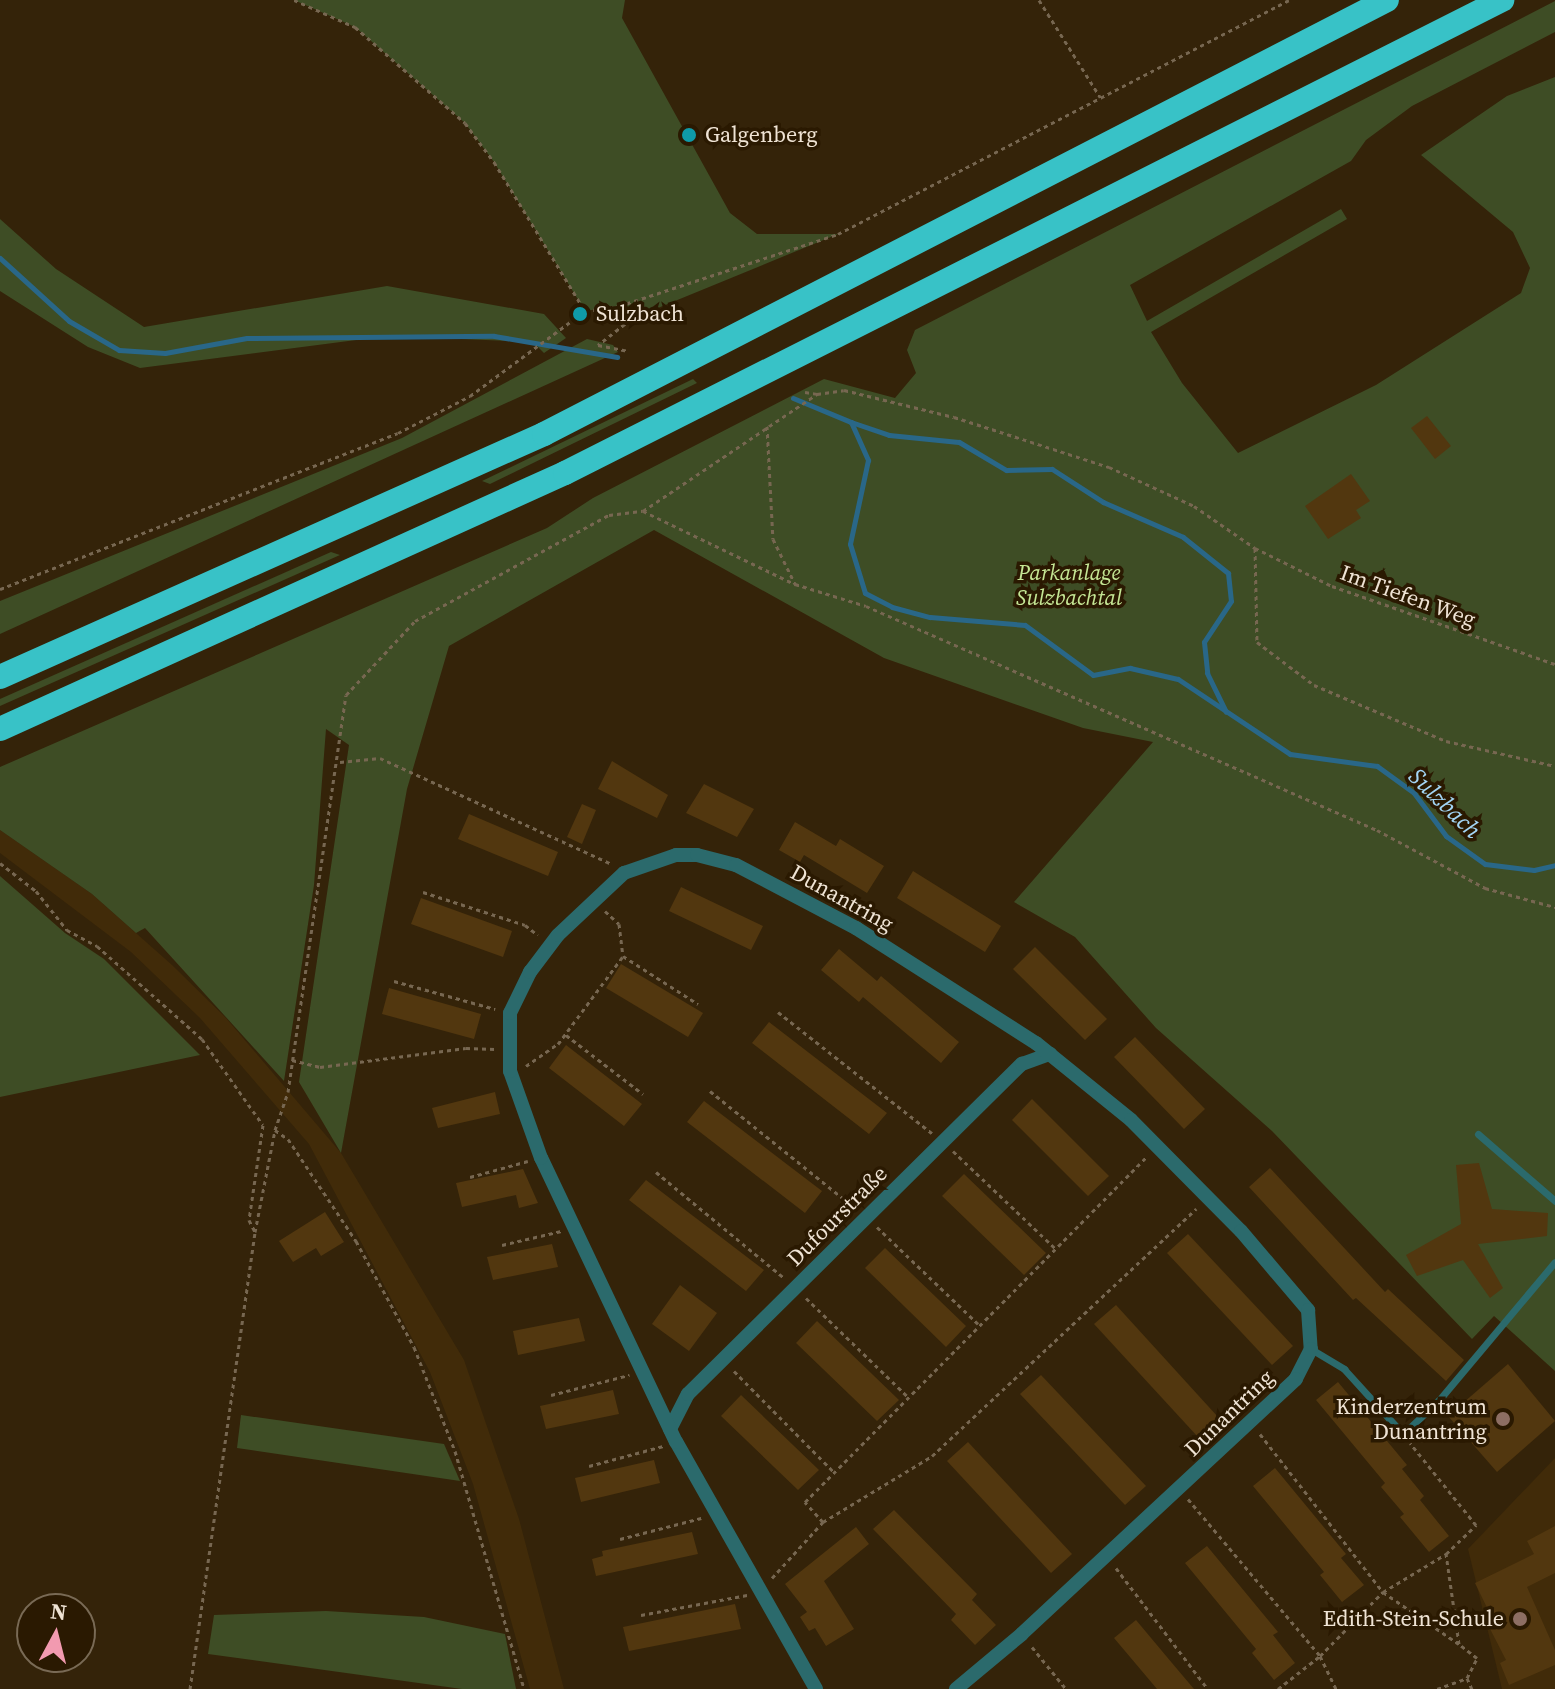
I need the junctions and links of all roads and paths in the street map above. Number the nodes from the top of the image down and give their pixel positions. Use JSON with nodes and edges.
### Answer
{"nodes":[{"id":1,"x":294,"y":0,"type":"edge"},
{"id":2,"x":1039,"y":0,"type":"edge"},
{"id":3,"x":1289,"y":0,"type":"edge"},
{"id":4,"x":1387,"y":0,"type":"edge"},
{"id":5,"x":1502,"y":0,"type":"edge"},
{"id":6,"x":1100,"y":97,"type":"junction"},
{"id":7,"x":619,"y":306,"type":"junction"},
{"id":8,"x":585,"y":311,"type":"junction"},
{"id":9,"x":628,"y":351,"type":"dead end"},
{"id":10,"x":805,"y":392,"type":"dead end"},
{"id":11,"x":817,"y":394,"type":"junction"},
{"id":12,"x":767,"y":426,"type":"junction"},
{"id":13,"x":643,"y":511,"type":"junction"},
{"id":14,"x":1255,"y":548,"type":"junction"},
{"id":15,"x":795,"y":584,"type":"junction"},
{"id":16,"x":0,"y":589,"type":"edge"},
{"id":17,"x":1555,"y":664,"type":"edge"},
{"id":18,"x":0,"y":677,"type":"edge"},
{"id":19,"x":0,"y":729,"type":"edge"},
{"id":20,"x":340,"y":762,"type":"junction"},
{"id":21,"x":1555,"y":766,"type":"edge"},
{"id":22,"x":0,"y":863,"type":"edge"},
{"id":23,"x":624,"y":873,"type":"junction"},
{"id":24,"x":423,"y":892,"type":"dead end"},
{"id":25,"x":593,"y":899,"type":"junction"},
{"id":26,"x":1555,"y":907,"type":"edge"},
{"id":27,"x":551,"y":945,"type":"junction"},
{"id":28,"x":623,"y":956,"type":"junction"},
{"id":29,"x":394,"y":981,"type":"dead end"},
{"id":30,"x":698,"y":1004,"type":"dead end"},
{"id":31,"x":778,"y":1012,"type":"dead end"},
{"id":32,"x":510,"y":1013,"type":"junction"},
{"id":33,"x":566,"y":1035,"type":"junction"},
{"id":34,"x":507,"y":1050,"type":"junction"},
{"id":35,"x":1050,"y":1054,"type":"junction"},
{"id":36,"x":292,"y":1060,"type":"junction"},
{"id":37,"x":512,"y":1079,"type":"junction"},
{"id":38,"x":710,"y":1091,"type":"dead end"},
{"id":39,"x":643,"y":1094,"type":"dead end"},
{"id":40,"x":275,"y":1130,"type":"junction"},
{"id":41,"x":1478,"y":1134,"type":"dead end"},
{"id":42,"x":943,"y":1142,"type":"junction"},
{"id":43,"x":1157,"y":1146,"type":"junction"},
{"id":44,"x":541,"y":1158,"type":"junction"},
{"id":45,"x":470,"y":1177,"type":"dead end"},
{"id":46,"x":1208,"y":1197,"type":"junction"},
{"id":47,"x":1555,"y":1201,"type":"edge"},
{"id":48,"x":867,"y":1217,"type":"junction"},
{"id":49,"x":573,"y":1227,"type":"junction"},
{"id":50,"x":255,"y":1232,"type":"junction"},
{"id":51,"x":502,"y":1245,"type":"dead end"},
{"id":52,"x":1056,"y":1249,"type":"junction"},
{"id":53,"x":1555,"y":1262,"type":"edge"},
{"id":54,"x":979,"y":1325,"type":"junction"},
{"id":55,"x":1311,"y":1349,"type":"junction"},
{"id":56,"x":723,"y":1360,"type":"junction"},
{"id":57,"x":642,"y":1372,"type":"junction"},
{"id":58,"x":551,"y":1395,"type":"dead end"},
{"id":59,"x":1253,"y":1424,"type":"junction"},
{"id":60,"x":1403,"y":1434,"type":"junction"},
{"id":61,"x":673,"y":1436,"type":"junction"},
{"id":62,"x":589,"y":1466,"type":"dead end"},
{"id":63,"x":834,"y":1472,"type":"junction"},
{"id":64,"x":1181,"y":1490,"type":"junction"},
{"id":65,"x":716,"y":1514,"type":"junction"},
{"id":66,"x":823,"y":1522,"type":"junction"},
{"id":67,"x":620,"y":1539,"type":"dead end"},
{"id":68,"x":1446,"y":1554,"type":"junction"},
{"id":69,"x":1107,"y":1556,"type":"junction"},
{"id":70,"x":759,"y":1592,"type":"junction"},
{"id":71,"x":1383,"y":1592,"type":"junction"},
{"id":72,"x":641,"y":1615,"type":"dead end"},
{"id":73,"x":1022,"y":1634,"type":"junction"},
{"id":74,"x":1459,"y":1644,"type":"junction"},
{"id":75,"x":1320,"y":1656,"type":"junction"},
{"id":76,"x":1467,"y":1678,"type":"junction"},
{"id":77,"x":812,"y":1684,"type":"edge"},
{"id":78,"x":190,"y":1689,"type":"edge"},
{"id":79,"x":524,"y":1689,"type":"edge"},
{"id":80,"x":956,"y":1689,"type":"edge"},
{"id":81,"x":1066,"y":1689,"type":"edge"},
{"id":82,"x":1208,"y":1689,"type":"edge"},
{"id":83,"x":1278,"y":1689,"type":"edge"},
{"id":84,"x":1336,"y":1689,"type":"edge"},
{"id":85,"x":1437,"y":1689,"type":"edge"},
{"id":86,"x":1472,"y":1689,"type":"edge"}],
"edges":[{"from":1,"to":8,"type":"path"},
{"from":2,"to":6,"type":"path"},
{"from":3,"to":6,"type":"path"},
{"from":4,"to":18,"type":"highway"},
{"from":5,"to":19,"type":"highway"},
{"from":6,"to":7,"type":"path"},
{"from":7,"to":8,"type":"path"},
{"from":7,"to":9,"type":"path"},
{"from":8,"to":16,"type":"path"},
{"from":10,"to":11,"type":"path","name":"Im Tiefen Weg"},
{"from":11,"to":12,"type":"path"},
{"from":11,"to":14,"type":"path","name":"Im Tiefen Weg"},
{"from":12,"to":13,"type":"path"},
{"from":12,"to":15,"type":"path"},
{"from":13,"to":15,"type":"path"},
{"from":13,"to":20,"type":"path"},
{"from":14,"to":17,"type":"path","name":"Im Tiefen Weg"},
{"from":14,"to":21,"type":"path"},
{"from":15,"to":26,"type":"path"},
{"from":20,"to":23,"type":"path"},
{"from":20,"to":36,"type":"path"},
{"from":22,"to":50,"type":"path"},
{"from":23,"to":25,"type":"street","name":"Dunantring"},
{"from":23,"to":35,"type":"street","name":"Dunantring"},
{"from":24,"to":27,"type":"path"},
{"from":25,"to":27,"type":"street","name":"Dunantring"},
{"from":25,"to":28,"type":"path"},
{"from":27,"to":32,"type":"street","name":"Dunantring"},
{"from":28,"to":30,"type":"path"},
{"from":28,"to":33,"type":"path"},
{"from":29,"to":32,"type":"path"},
{"from":31,"to":42,"type":"path"},
{"from":32,"to":34,"type":"street","name":"Dunantring"},
{"from":33,"to":37,"type":"path"},
{"from":33,"to":39,"type":"path"},
{"from":34,"to":36,"type":"path"},
{"from":34,"to":37,"type":"street","name":"Dunantring"},
{"from":35,"to":42,"type":"street","name":"Dufourstraße"},
{"from":35,"to":43,"type":"street","name":"Dunantring"},
{"from":36,"to":40,"type":"path"},
{"from":37,"to":44,"type":"street","name":"Dunantring"},
{"from":38,"to":48,"type":"path"},
{"from":40,"to":50,"type":"path"},
{"from":40,"to":79,"type":"path"},
{"from":41,"to":47,"type":"lane"},
{"from":42,"to":48,"type":"street","name":"Dufourstraße"},
{"from":42,"to":52,"type":"path"},
{"from":43,"to":46,"type":"street","name":"Dunantring"},
{"from":43,"to":52,"type":"path"},
{"from":44,"to":45,"type":"path"},
{"from":44,"to":49,"type":"street","name":"Dunantring"},
{"from":46,"to":55,"type":"street","name":"Dunantring"},
{"from":46,"to":66,"type":"path"},
{"from":48,"to":54,"type":"path"},
{"from":48,"to":56,"type":"street","name":"Dufourstraße"},
{"from":49,"to":51,"type":"path"},
{"from":49,"to":57,"type":"street","name":"Dunantring"},
{"from":50,"to":78,"type":"path"},
{"from":52,"to":54,"type":"path"},
{"from":53,"to":60,"type":"lane"},
{"from":54,"to":63,"type":"path"},
{"from":55,"to":59,"type":"street","name":"Dunantring"},
{"from":55,"to":60,"type":"lane"},
{"from":56,"to":61,"type":"street","name":"Dufourstraße"},
{"from":56,"to":63,"type":"path"},
{"from":57,"to":58,"type":"path"},
{"from":57,"to":61,"type":"street","name":"Dunantring"},
{"from":59,"to":64,"type":"street","name":"Dunantring"},
{"from":59,"to":71,"type":"path"},
{"from":60,"to":68,"type":"path"},
{"from":61,"to":62,"type":"path"},
{"from":61,"to":65,"type":"street","name":"Dunantring"},
{"from":63,"to":66,"type":"path"},
{"from":64,"to":69,"type":"street","name":"Dunantring"},
{"from":64,"to":75,"type":"path"},
{"from":65,"to":67,"type":"path"},
{"from":65,"to":70,"type":"street","name":"Dunantring"},
{"from":66,"to":70,"type":"path"},
{"from":68,"to":71,"type":"path"},
{"from":68,"to":74,"type":"path"},
{"from":69,"to":73,"type":"street","name":"Dunantring"},
{"from":69,"to":82,"type":"path"},
{"from":70,"to":72,"type":"path"},
{"from":70,"to":77,"type":"street","name":"Dunantring"},
{"from":71,"to":74,"type":"path"},
{"from":71,"to":75,"type":"path"},
{"from":73,"to":80,"type":"street","name":"Dunantring"},
{"from":73,"to":81,"type":"path"},
{"from":74,"to":76,"type":"path"},
{"from":75,"to":83,"type":"path"},
{"from":75,"to":84,"type":"path"},
{"from":76,"to":85,"type":"path"},
{"from":76,"to":86,"type":"path"}]}
